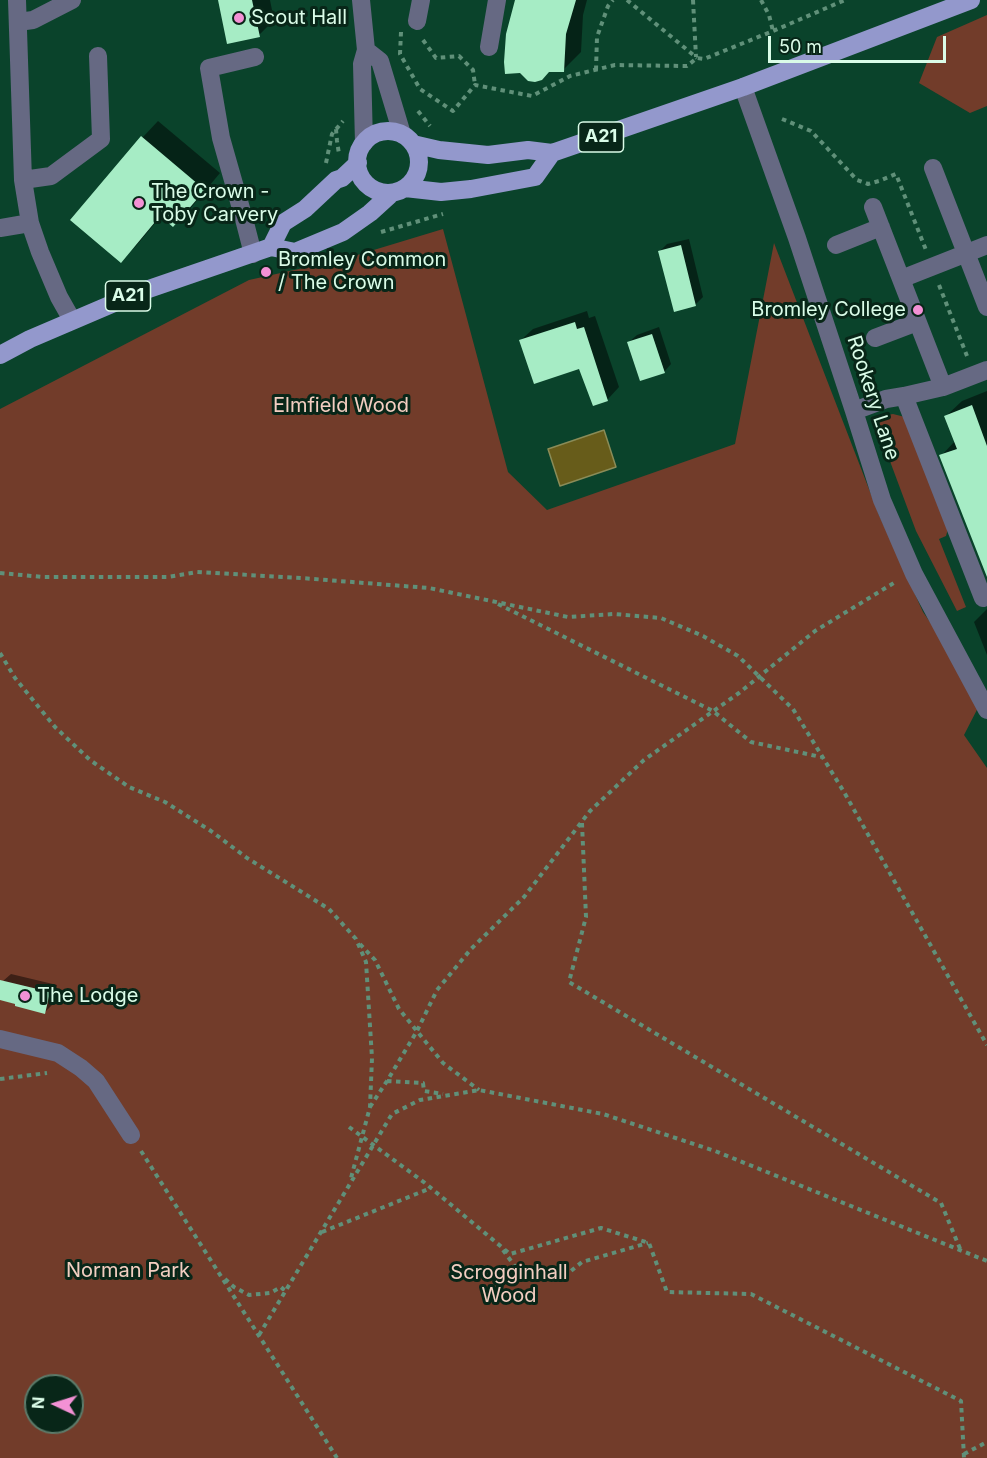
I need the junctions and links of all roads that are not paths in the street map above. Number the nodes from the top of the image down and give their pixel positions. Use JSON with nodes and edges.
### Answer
{"nodes":[{"id":1,"x":17,"y":0,"type":"edge"},
{"id":2,"x":72,"y":0,"type":"edge"},
{"id":3,"x":361,"y":0,"type":"edge"},
{"id":4,"x":421,"y":0,"type":"edge"},
{"id":5,"x":497,"y":0,"type":"edge"},
{"id":6,"x":971,"y":0,"type":"edge"},
{"id":7,"x":18,"y":22,"type":"junction"},
{"id":8,"x":414,"y":28,"type":"road end"},
{"id":9,"x":489,"y":47,"type":"dead end"},
{"id":10,"x":366,"y":50,"type":"junction"},
{"id":11,"x":98,"y":56,"type":"dead end"},
{"id":12,"x":255,"y":57,"type":"dead end"},
{"id":13,"x":743,"y":87,"type":"junction"},
{"id":14,"x":407,"y":139,"type":"junction"},
{"id":15,"x":364,"y":143,"type":"junction"},
{"id":16,"x":552,"y":153,"type":"junction"},
{"id":17,"x":358,"y":164,"type":"junction"},
{"id":18,"x":933,"y":168,"type":"dead end"},
{"id":19,"x":23,"y":180,"type":"junction"},
{"id":20,"x":398,"y":190,"type":"junction"},
{"id":21,"x":873,"y":207,"type":"dead end"},
{"id":22,"x":30,"y":223,"type":"junction"},
{"id":23,"x":881,"y":227,"type":"junction"},
{"id":24,"x":0,"y":228,"type":"edge"},
{"id":25,"x":836,"y":245,"type":"dead end"},
{"id":26,"x":987,"y":245,"type":"edge"},
{"id":27,"x":271,"y":247,"type":"junction"},
{"id":28,"x":253,"y":254,"type":"junction"},
{"id":29,"x":966,"y":254,"type":"junction"},
{"id":30,"x":901,"y":279,"type":"junction"},
{"id":31,"x":987,"y":307,"type":"edge"},
{"id":32,"x":72,"y":320,"type":"junction"},
{"id":33,"x":918,"y":322,"type":"junction"},
{"id":34,"x":875,"y":338,"type":"dead end"},
{"id":35,"x":0,"y":355,"type":"edge"},
{"id":36,"x":987,"y":370,"type":"edge"},
{"id":37,"x":943,"y":387,"type":"junction"},
{"id":38,"x":904,"y":396,"type":"junction"},
{"id":39,"x":854,"y":411,"type":"junction"},
{"id":40,"x":983,"y":598,"type":"dead end"},
{"id":41,"x":987,"y":710,"type":"edge"},
{"id":42,"x":0,"y":1039,"type":"edge"},
{"id":43,"x":131,"y":1135,"type":"road end"}],
"edges":[{"from":1,"to":7,"type":"street"},
{"from":2,"to":7,"type":"street"},
{"from":3,"to":10,"type":"street"},
{"from":4,"to":8,"type":"street"},
{"from":5,"to":9,"type":"street"},
{"from":6,"to":13,"type":"main road","number":"A21"},
{"from":7,"to":19,"type":"street"},
{"from":10,"to":14,"type":"street"},
{"from":10,"to":15,"type":"street"},
{"from":11,"to":19,"type":"street"},
{"from":12,"to":28,"type":"street"},
{"from":13,"to":16,"type":"main road","number":"A21"},
{"from":13,"to":39,"type":"street","name":"Rookery Lane"},
{"from":14,"to":15,"type":"main road"},
{"from":14,"to":16,"type":"main road","number":"A21"},
{"from":14,"to":20,"type":"main road"},
{"from":15,"to":17,"type":"main road"},
{"from":16,"to":20,"type":"main road","number":"A21"},
{"from":17,"to":20,"type":"main road"},
{"from":17,"to":27,"type":"main road"},
{"from":18,"to":29,"type":"street"},
{"from":19,"to":22,"type":"street"},
{"from":20,"to":27,"type":"main road","number":"A21"},
{"from":21,"to":23,"type":"street"},
{"from":22,"to":24,"type":"street"},
{"from":22,"to":32,"type":"street"},
{"from":23,"to":25,"type":"street"},
{"from":23,"to":30,"type":"street"},
{"from":26,"to":29,"type":"street"},
{"from":27,"to":28,"type":"main road","number":"A21"},
{"from":28,"to":32,"type":"main road","number":"A21"},
{"from":29,"to":30,"type":"street"},
{"from":29,"to":31,"type":"street"},
{"from":30,"to":33,"type":"street"},
{"from":32,"to":35,"type":"main road","number":"A21"},
{"from":33,"to":34,"type":"street"},
{"from":33,"to":37,"type":"street"},
{"from":36,"to":37,"type":"street"},
{"from":37,"to":38,"type":"street"},
{"from":38,"to":39,"type":"street"},
{"from":38,"to":40,"type":"street"},
{"from":39,"to":41,"type":"street","name":"Rookery Lane"},
{"from":42,"to":43,"type":"street"}]}
